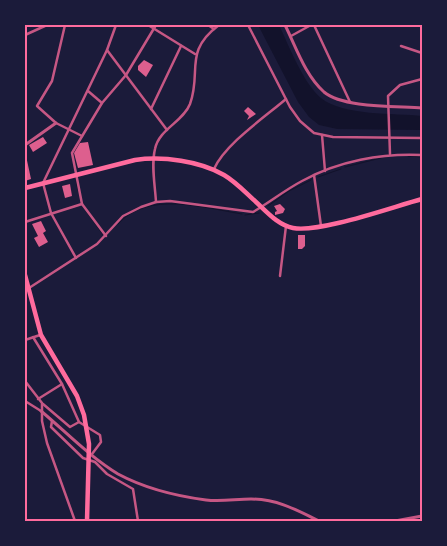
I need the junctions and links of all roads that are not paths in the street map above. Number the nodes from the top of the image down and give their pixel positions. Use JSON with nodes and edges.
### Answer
{"nodes":[{"id":1,"x":47,"y":25,"type":"edge"},
{"id":2,"x":65,"y":25,"type":"edge"},
{"id":3,"x":116,"y":25,"type":"edge"},
{"id":4,"x":148,"y":25,"type":"edge"},
{"id":5,"x":156,"y":25,"type":"edge"},
{"id":6,"x":208,"y":25,"type":"edge"},
{"id":7,"x":219,"y":25,"type":"edge"},
{"id":8,"x":248,"y":25,"type":"edge"},
{"id":9,"x":286,"y":25,"type":"edge"},
{"id":10,"x":312,"y":25,"type":"edge"},
{"id":11,"x":154,"y":29,"type":"junction"},
{"id":12,"x":214,"y":29,"type":"junction"},
{"id":13,"x":25,"y":35,"type":"edge"},
{"id":14,"x":291,"y":36,"type":"junction"},
{"id":15,"x":181,"y":46,"type":"junction"},
{"id":16,"x":401,"y":46,"type":"dead end"},
{"id":17,"x":107,"y":50,"type":"junction"},
{"id":18,"x":422,"y":53,"type":"edge"},
{"id":19,"x":195,"y":54,"type":"junction"},
{"id":20,"x":126,"y":75,"type":"junction"},
{"id":21,"x":422,"y":79,"type":"edge"},
{"id":22,"x":88,"y":91,"type":"junction"},
{"id":23,"x":286,"y":99,"type":"junction"},
{"id":24,"x":350,"y":102,"type":"junction"},
{"id":25,"x":102,"y":103,"type":"junction"},
{"id":26,"x":389,"y":106,"type":"junction"},
{"id":27,"x":422,"y":108,"type":"edge"},
{"id":28,"x":151,"y":109,"type":"junction"},
{"id":29,"x":56,"y":123,"type":"junction"},
{"id":30,"x":69,"y":129,"type":"junction"},
{"id":31,"x":167,"y":130,"type":"junction"},
{"id":32,"x":388,"y":135,"type":"junction"},
{"id":33,"x":82,"y":136,"type":"junction"},
{"id":34,"x":322,"y":136,"type":"junction"},
{"id":35,"x":422,"y":138,"type":"edge"},
{"id":36,"x":25,"y":145,"type":"edge"},
{"id":37,"x":390,"y":154,"type":"junction"},
{"id":38,"x":422,"y":155,"type":"edge"},
{"id":39,"x":154,"y":158,"type":"junction"},
{"id":40,"x":214,"y":170,"type":"junction"},
{"id":41,"x":325,"y":171,"type":"junction"},
{"id":42,"x":76,"y":175,"type":"junction"},
{"id":43,"x":314,"y":175,"type":"junction"},
{"id":44,"x":43,"y":183,"type":"junction"},
{"id":45,"x":25,"y":188,"type":"edge"},
{"id":46,"x":422,"y":199,"type":"edge"},
{"id":47,"x":156,"y":202,"type":"junction"},
{"id":48,"x":82,"y":204,"type":"junction"},
{"id":49,"x":263,"y":208,"type":"junction"},
{"id":50,"x":51,"y":213,"type":"junction"},
{"id":51,"x":25,"y":222,"type":"edge"},
{"id":52,"x":286,"y":226,"type":"junction"},
{"id":53,"x":321,"y":227,"type":"junction"},
{"id":54,"x":106,"y":236,"type":"junction"},
{"id":55,"x":76,"y":258,"type":"junction"},
{"id":56,"x":25,"y":275,"type":"edge"},
{"id":57,"x":280,"y":276,"type":"dead end"},
{"id":58,"x":27,"y":290,"type":"edge"},
{"id":59,"x":41,"y":335,"type":"junction"},
{"id":60,"x":33,"y":337,"type":"junction"},
{"id":61,"x":25,"y":340,"type":"edge"},
{"id":62,"x":25,"y":381,"type":"edge"},
{"id":63,"x":62,"y":384,"type":"junction"},
{"id":64,"x":38,"y":399,"type":"junction"},
{"id":65,"x":25,"y":401,"type":"edge"},
{"id":66,"x":42,"y":403,"type":"junction"},
{"id":67,"x":41,"y":411,"type":"junction"},
{"id":68,"x":52,"y":420,"type":"junction"},
{"id":69,"x":79,"y":422,"type":"junction"},
{"id":70,"x":92,"y":454,"type":"junction"},
{"id":71,"x":422,"y":516,"type":"edge"},
{"id":72,"x":75,"y":521,"type":"edge"},
{"id":73,"x":87,"y":521,"type":"edge"},
{"id":74,"x":138,"y":521,"type":"edge"},
{"id":75,"x":319,"y":521,"type":"edge"},
{"id":76,"x":395,"y":521,"type":"edge"}],
"edges":[{"from":1,"to":13,"type":"street"},
{"from":2,"to":29,"type":"street"},
{"from":3,"to":17,"type":"street"},
{"from":4,"to":11,"type":"street"},
{"from":5,"to":11,"type":"street"},
{"from":6,"to":12,"type":"street"},
{"from":7,"to":12,"type":"street"},
{"from":8,"to":23,"type":"street"},
{"from":9,"to":14,"type":"street"},
{"from":10,"to":14,"type":"street"},
{"from":10,"to":24,"type":"street"},
{"from":11,"to":15,"type":"street"},
{"from":11,"to":20,"type":"street"},
{"from":12,"to":19,"type":"street"},
{"from":14,"to":24,"type":"street"},
{"from":15,"to":19,"type":"street"},
{"from":15,"to":28,"type":"street"},
{"from":16,"to":18,"type":"street"},
{"from":17,"to":20,"type":"street"},
{"from":17,"to":22,"type":"street"},
{"from":19,"to":31,"type":"street"},
{"from":20,"to":25,"type":"street"},
{"from":20,"to":28,"type":"street"},
{"from":21,"to":26,"type":"street"},
{"from":22,"to":25,"type":"street"},
{"from":22,"to":30,"type":"street"},
{"from":23,"to":34,"type":"street"},
{"from":23,"to":40,"type":"street"},
{"from":24,"to":26,"type":"street"},
{"from":25,"to":33,"type":"street"},
{"from":26,"to":27,"type":"street"},
{"from":26,"to":32,"type":"street"},
{"from":28,"to":31,"type":"street"},
{"from":29,"to":30,"type":"street"},
{"from":29,"to":36,"type":"street"},
{"from":30,"to":33,"type":"street"},
{"from":30,"to":44,"type":"street"},
{"from":31,"to":39,"type":"street"},
{"from":32,"to":34,"type":"street"},
{"from":32,"to":35,"type":"street"},
{"from":32,"to":37,"type":"street"},
{"from":33,"to":42,"type":"street"},
{"from":34,"to":41,"type":"street"},
{"from":37,"to":38,"type":"street"},
{"from":37,"to":41,"type":"street"},
{"from":39,"to":40,"type":"highway"},
{"from":39,"to":42,"type":"highway"},
{"from":39,"to":47,"type":"street"},
{"from":40,"to":49,"type":"highway"},
{"from":41,"to":43,"type":"street"},
{"from":42,"to":44,"type":"highway"},
{"from":42,"to":48,"type":"street"},
{"from":43,"to":49,"type":"street"},
{"from":43,"to":53,"type":"street"},
{"from":44,"to":45,"type":"highway"},
{"from":44,"to":50,"type":"street"},
{"from":46,"to":53,"type":"highway"},
{"from":47,"to":49,"type":"street"},
{"from":47,"to":54,"type":"street"},
{"from":48,"to":50,"type":"street"},
{"from":48,"to":54,"type":"street"},
{"from":49,"to":52,"type":"highway"},
{"from":50,"to":51,"type":"street"},
{"from":50,"to":55,"type":"street"},
{"from":52,"to":53,"type":"highway"},
{"from":52,"to":57,"type":"street"},
{"from":54,"to":55,"type":"street"},
{"from":55,"to":58,"type":"street"},
{"from":56,"to":58,"type":"highway"},
{"from":58,"to":59,"type":"highway"},
{"from":59,"to":60,"type":"street"},
{"from":59,"to":73,"type":"highway"},
{"from":60,"to":61,"type":"street"},
{"from":60,"to":63,"type":"street"},
{"from":62,"to":64,"type":"street"},
{"from":63,"to":64,"type":"street"},
{"from":63,"to":69,"type":"street"},
{"from":64,"to":66,"type":"street"},
{"from":65,"to":67,"type":"street"},
{"from":66,"to":67,"type":"street"},
{"from":66,"to":69,"type":"street"},
{"from":67,"to":68,"type":"street"},
{"from":67,"to":72,"type":"street"},
{"from":68,"to":70,"type":"street"},
{"from":68,"to":74,"type":"street"},
{"from":69,"to":70,"type":"street"},
{"from":70,"to":75,"type":"street"},
{"from":71,"to":76,"type":"street"}]}
